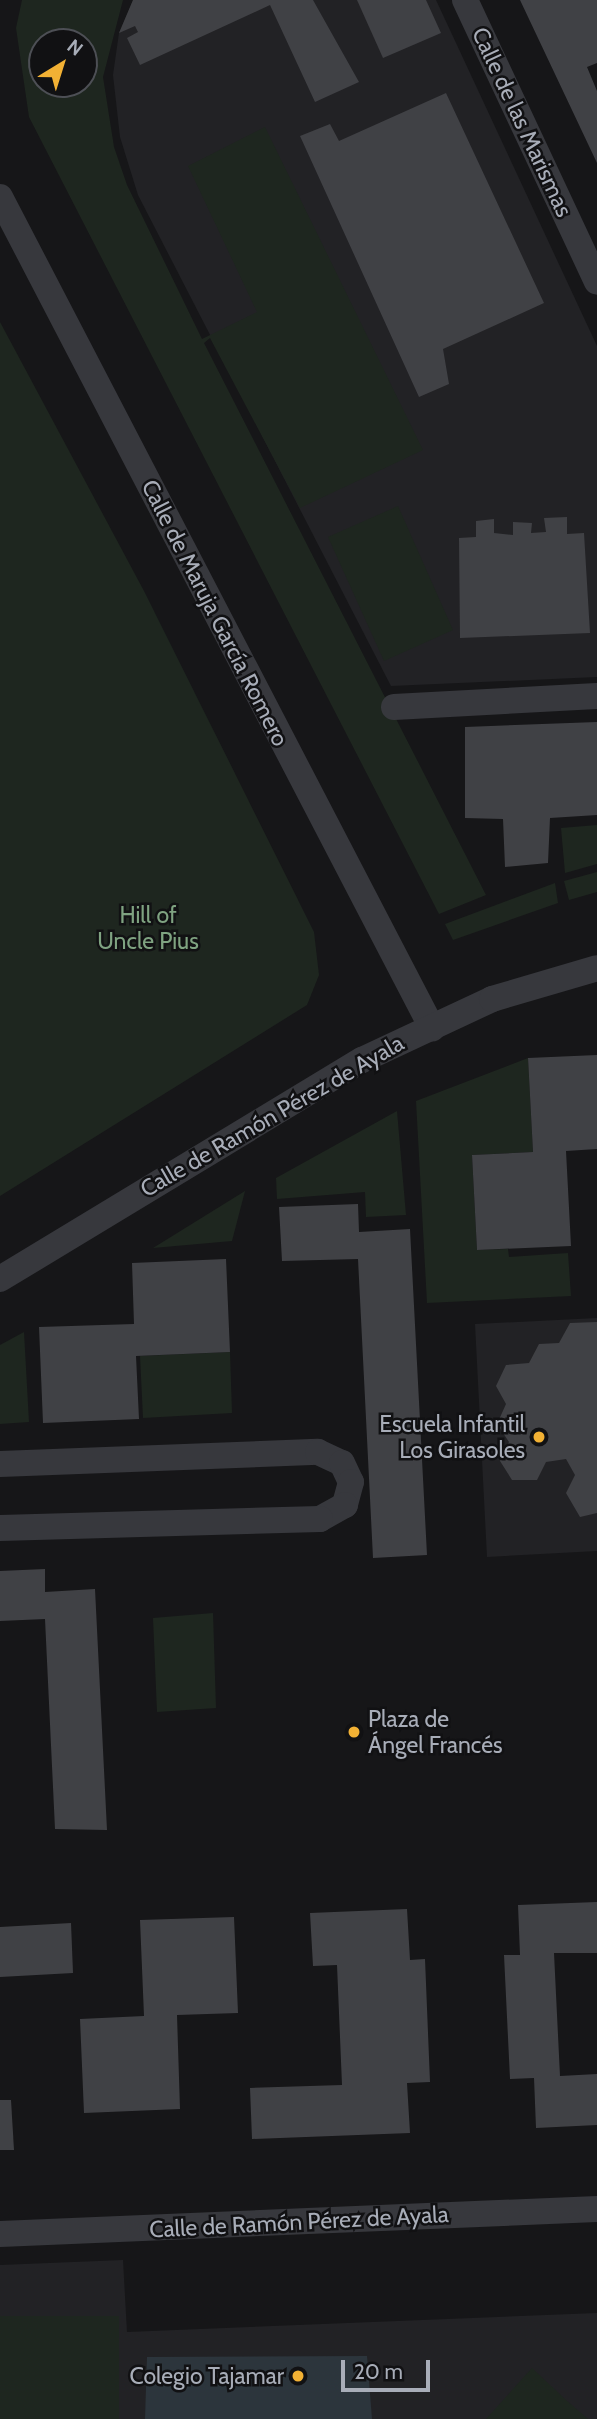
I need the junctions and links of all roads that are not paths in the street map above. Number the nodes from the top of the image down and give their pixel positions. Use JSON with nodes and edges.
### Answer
{"nodes":[{"id":1,"x":465,"y":0,"type":"edge"},
{"id":2,"x":0,"y":197,"type":"edge"},
{"id":3,"x":597,"y":282,"type":"edge"},
{"id":4,"x":597,"y":696,"type":"edge"},
{"id":5,"x":394,"y":707,"type":"dead end"},
{"id":6,"x":597,"y":968,"type":"edge"},
{"id":7,"x":432,"y":1028,"type":"junction"},
{"id":8,"x":0,"y":1279,"type":"edge"},
{"id":9,"x":0,"y":1464,"type":"edge"},
{"id":10,"x":0,"y":1528,"type":"edge"},
{"id":11,"x":597,"y":2209,"type":"edge"},
{"id":12,"x":0,"y":2234,"type":"edge"}],
"edges":[{"from":1,"to":3,"type":"street","name":"Calle de las Marismas"},
{"from":2,"to":7,"type":"street","name":"Calle de Maruja García Romero"},
{"from":4,"to":5,"type":"street"},
{"from":6,"to":7,"type":"street","name":"Calle de Ramón Pérez de Ayala"},
{"from":7,"to":8,"type":"street","name":"Calle de Ramón Pérez de Ayala"},
{"from":9,"to":10,"type":"street"},
{"from":11,"to":12,"type":"street","name":"Calle de Ramón Pérez de Ayala"}]}
